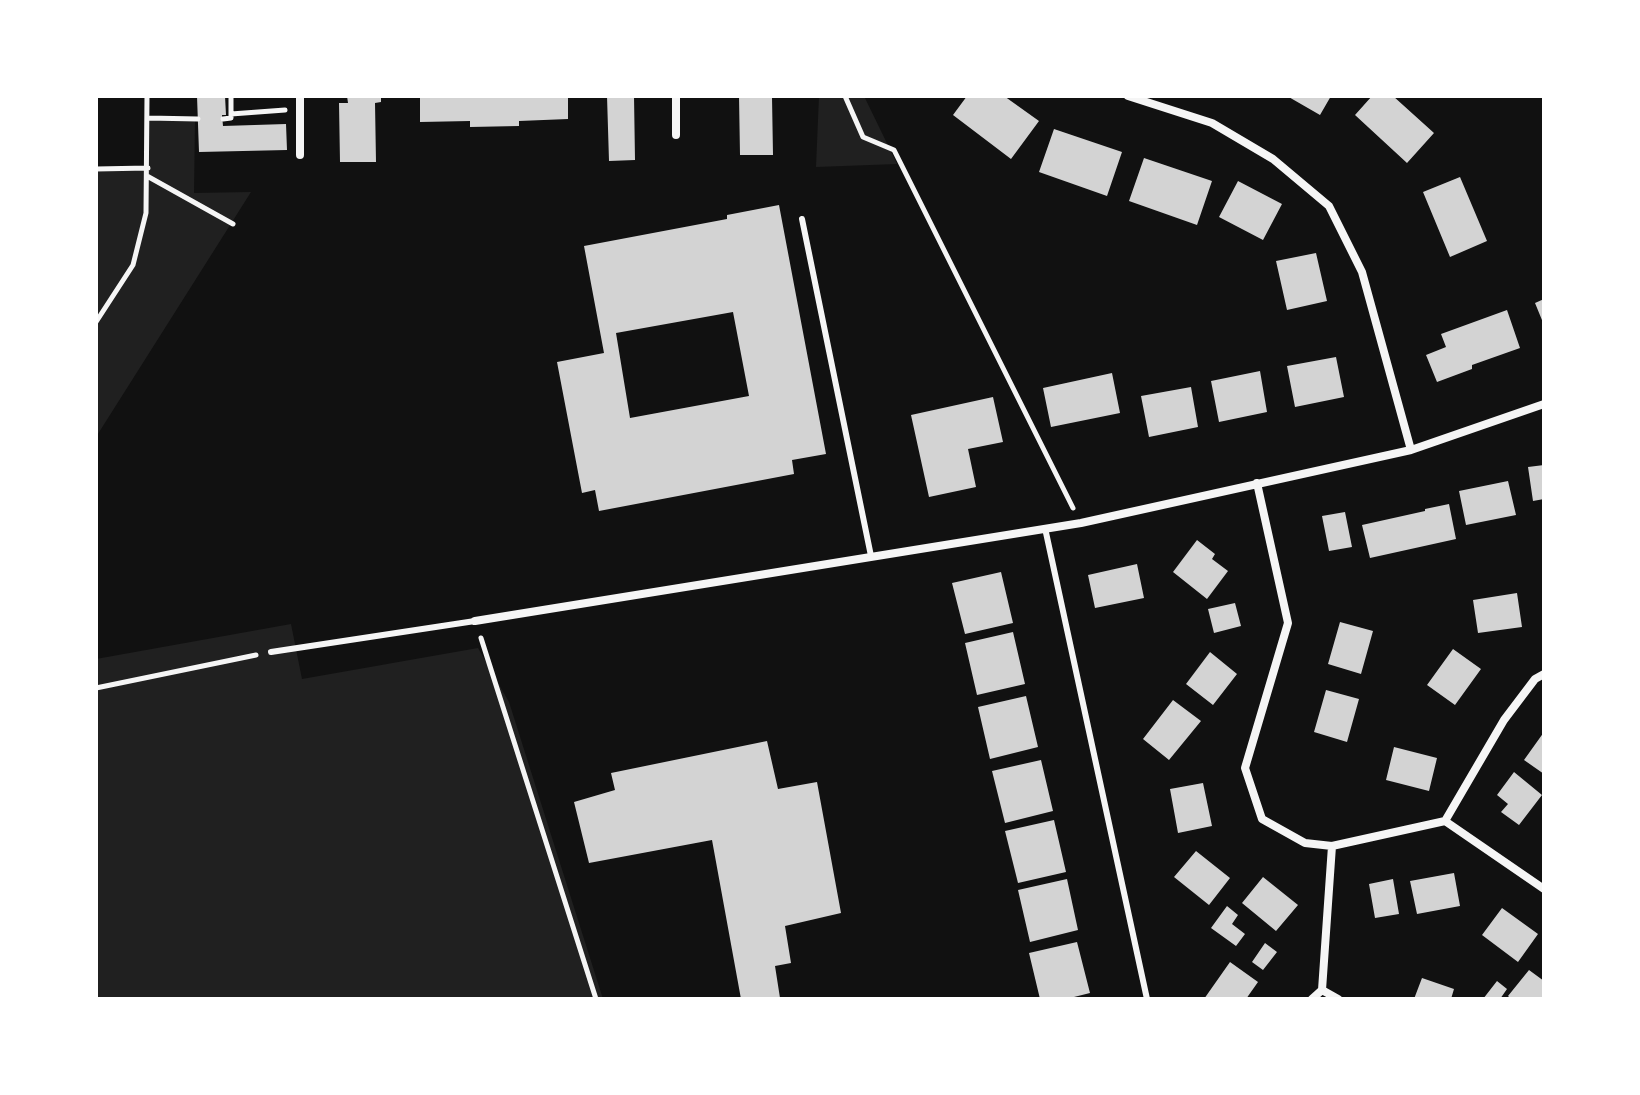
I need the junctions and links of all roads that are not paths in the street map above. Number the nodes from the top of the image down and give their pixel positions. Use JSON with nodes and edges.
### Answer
{"nodes":[{"id":1,"x":300,"y":96,"type":"edge"},
{"id":2,"x":676,"y":96,"type":"edge"},
{"id":3,"x":1128,"y":96,"type":"edge"},
{"id":4,"x":676,"y":135,"type":"dead end"},
{"id":5,"x":300,"y":155,"type":"dead end"},
{"id":6,"x":802,"y":219,"type":"dead end"},
{"id":7,"x":1544,"y":404,"type":"edge"},
{"id":8,"x":1411,"y":450,"type":"junction"},
{"id":9,"x":1257,"y":483,"type":"junction"},
{"id":10,"x":1045,"y":528,"type":"junction"},
{"id":11,"x":871,"y":556,"type":"junction"},
{"id":12,"x":475,"y":621,"type":"joint"},
{"id":13,"x":271,"y":652,"type":"road end"},
{"id":14,"x":1544,"y":674,"type":"edge"},
{"id":15,"x":1445,"y":821,"type":"junction"},
{"id":16,"x":1332,"y":846,"type":"junction"},
{"id":17,"x":1544,"y":889,"type":"edge"},
{"id":18,"x":1322,"y":990,"type":"junction"},
{"id":19,"x":1147,"y":999,"type":"edge"},
{"id":20,"x":1312,"y":999,"type":"edge"},
{"id":21,"x":1338,"y":999,"type":"edge"}],
"edges":[{"from":1,"to":5,"type":"street"},
{"from":2,"to":4,"type":"street"},
{"from":3,"to":8,"type":"street"},
{"from":6,"to":11,"type":"lane"},
{"from":7,"to":8,"type":"street"},
{"from":8,"to":9,"type":"street"},
{"from":9,"to":10,"type":"street"},
{"from":9,"to":16,"type":"street"},
{"from":10,"to":11,"type":"street"},
{"from":10,"to":19,"type":"lane"},
{"from":11,"to":12,"type":"street"},
{"from":12,"to":13,"type":"lane"},
{"from":14,"to":15,"type":"street"},
{"from":15,"to":16,"type":"street"},
{"from":15,"to":17,"type":"street"},
{"from":16,"to":18,"type":"street"},
{"from":18,"to":20,"type":"street"},
{"from":18,"to":21,"type":"street"}]}
